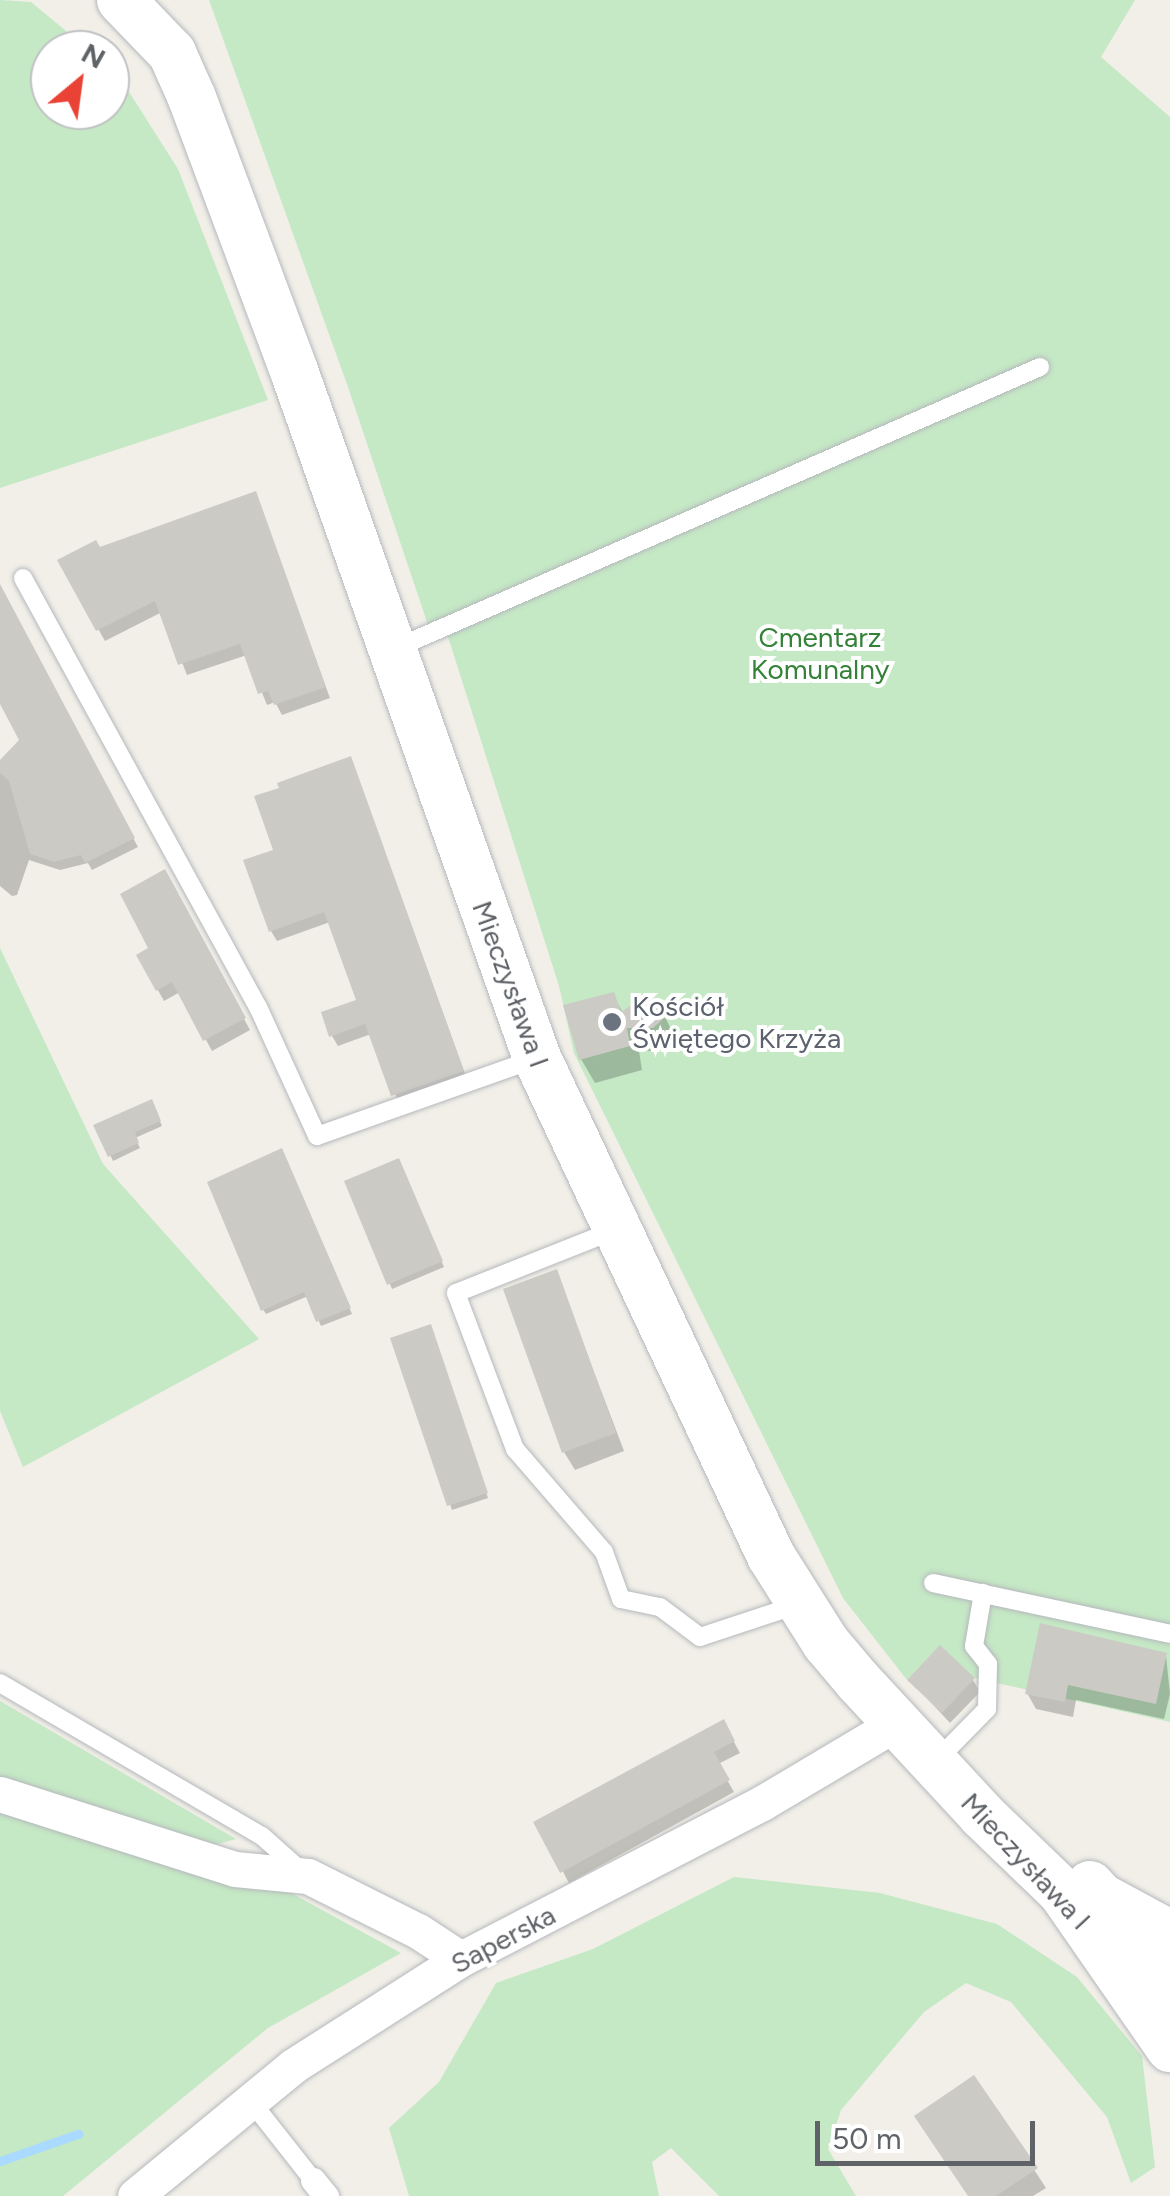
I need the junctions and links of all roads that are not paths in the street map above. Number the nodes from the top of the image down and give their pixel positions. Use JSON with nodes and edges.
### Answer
{"nodes":[{"id":1,"x":87,"y":0,"type":"edge"},
{"id":2,"x":120,"y":0,"type":"edge"},
{"id":3,"x":206,"y":146,"type":"junction"},
{"id":4,"x":1040,"y":368,"type":"dead end"},
{"id":5,"x":23,"y":578,"type":"dead end"},
{"id":6,"x":390,"y":651,"type":"junction"},
{"id":7,"x":537,"y":1058,"type":"junction"},
{"id":8,"x":615,"y":1230,"type":"junction"},
{"id":9,"x":933,"y":1583,"type":"dead end"},
{"id":10,"x":984,"y":1594,"type":"junction"},
{"id":11,"x":800,"y":1604,"type":"junction"},
{"id":12,"x":1170,"y":1634,"type":"edge"},
{"id":13,"x":0,"y":1683,"type":"edge"},
{"id":14,"x":897,"y":1723,"type":"junction"},
{"id":15,"x":935,"y":1762,"type":"junction"},
{"id":16,"x":0,"y":1794,"type":"edge"},
{"id":17,"x":308,"y":1876,"type":"junction"},
{"id":18,"x":1093,"y":1888,"type":"junction"},
{"id":19,"x":1170,"y":1931,"type":"edge"},
{"id":20,"x":462,"y":1959,"type":"junction"},
{"id":21,"x":1165,"y":2008,"type":"edge"},
{"id":22,"x":250,"y":2100,"type":"junction"},
{"id":23,"x":319,"y":2188,"type":"edge"},
{"id":24,"x":135,"y":2196,"type":"edge"}],
"edges":[{"from":1,"to":3,"type":"main road","name":"Mieczysława I"},
{"from":2,"to":3,"type":"main road","name":"Mieczysława I"},
{"from":3,"to":6,"type":"main road","name":"Mieczysława I"},
{"from":4,"to":6,"type":"lane"},
{"from":5,"to":7,"type":"lane"},
{"from":6,"to":7,"type":"main road","name":"Mieczysława I"},
{"from":7,"to":8,"type":"main road","name":"Mieczysława I"},
{"from":8,"to":11,"type":"main road","name":"Mieczysława I"},
{"from":8,"to":11,"type":"lane"},
{"from":9,"to":10,"type":"lane"},
{"from":10,"to":12,"type":"lane"},
{"from":10,"to":15,"type":"lane"},
{"from":11,"to":14,"type":"main road","name":"Mieczysława I"},
{"from":13,"to":17,"type":"lane"},
{"from":14,"to":15,"type":"main road","name":"Mieczysława I"},
{"from":14,"to":20,"type":"street","name":"Saperska"},
{"from":15,"to":18,"type":"main road","name":"Mieczysława I"},
{"from":15,"to":21,"type":"main road","name":"Mieczysława I"},
{"from":16,"to":17,"type":"street"},
{"from":17,"to":20,"type":"street"},
{"from":18,"to":19,"type":"street"},
{"from":18,"to":21,"type":"main road","name":"Mieczysława I"},
{"from":20,"to":22,"type":"street","name":"Saperska"},
{"from":22,"to":23,"type":"lane"},
{"from":22,"to":24,"type":"street","name":"Saperska"}]}
